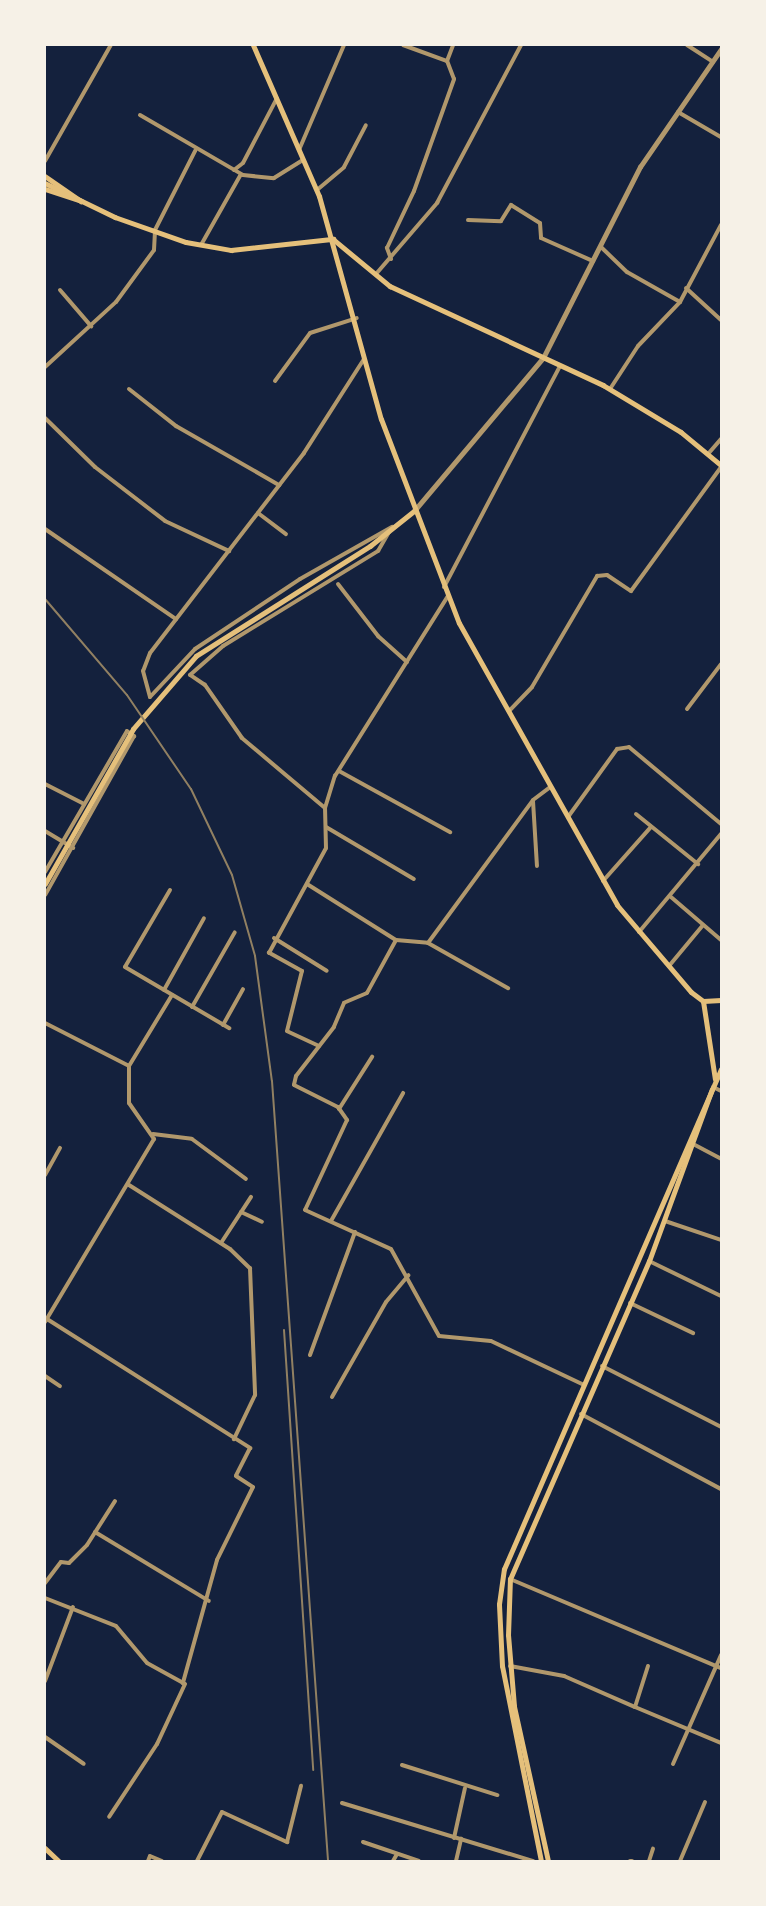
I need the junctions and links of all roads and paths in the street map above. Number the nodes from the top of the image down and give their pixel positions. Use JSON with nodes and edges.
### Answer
{"nodes":[{"id":1,"x":111,"y":45,"type":"edge"},
{"id":2,"x":253,"y":45,"type":"edge"},
{"id":3,"x":344,"y":45,"type":"edge"},
{"id":4,"x":403,"y":45,"type":"edge"},
{"id":5,"x":453,"y":45,"type":"edge"},
{"id":6,"x":521,"y":45,"type":"edge"},
{"id":7,"x":687,"y":45,"type":"edge"},
{"id":8,"x":721,"y":49,"type":"edge"},
{"id":9,"x":447,"y":61,"type":"junction"},
{"id":10,"x":713,"y":62,"type":"junction"},
{"id":11,"x":277,"y":98,"type":"junction"},
{"id":12,"x":677,"y":112,"type":"junction"},
{"id":13,"x":140,"y":115,"type":"dead end"},
{"id":14,"x":366,"y":125,"type":"dead end"},
{"id":15,"x":721,"y":137,"type":"edge"},
{"id":16,"x":299,"y":150,"type":"junction"},
{"id":17,"x":195,"y":151,"type":"junction"},
{"id":18,"x":303,"y":160,"type":"junction"},
{"id":19,"x":45,"y":161,"type":"edge"},
{"id":20,"x":234,"y":170,"type":"junction"},
{"id":21,"x":241,"y":174,"type":"junction"},
{"id":22,"x":45,"y":176,"type":"edge"},
{"id":23,"x":45,"y":183,"type":"edge"},
{"id":24,"x":45,"y":189,"type":"edge"},
{"id":25,"x":317,"y":190,"type":"junction"},
{"id":26,"x":81,"y":201,"type":"junction"},
{"id":27,"x":468,"y":220,"type":"dead end"},
{"id":28,"x":721,"y":225,"type":"edge"},
{"id":29,"x":155,"y":230,"type":"junction"},
{"id":30,"x":333,"y":239,"type":"junction"},
{"id":31,"x":201,"y":245,"type":"junction"},
{"id":32,"x":601,"y":247,"type":"junction"},
{"id":33,"x":391,"y":259,"type":"junction"},
{"id":34,"x":593,"y":261,"type":"junction"},
{"id":35,"x":376,"y":274,"type":"junction"},
{"id":36,"x":686,"y":288,"type":"junction"},
{"id":37,"x":60,"y":290,"type":"dead end"},
{"id":38,"x":680,"y":302,"type":"junction"},
{"id":39,"x":357,"y":318,"type":"junction"},
{"id":40,"x":721,"y":320,"type":"edge"},
{"id":41,"x":91,"y":326,"type":"junction"},
{"id":42,"x":366,"y":356,"type":"junction"},
{"id":43,"x":543,"y":358,"type":"junction"},
{"id":44,"x":560,"y":366,"type":"junction"},
{"id":45,"x":45,"y":368,"type":"edge"},
{"id":46,"x":275,"y":381,"type":"dead end"},
{"id":47,"x":129,"y":388,"type":"dead end"},
{"id":48,"x":610,"y":389,"type":"junction"},
{"id":49,"x":45,"y":418,"type":"edge"},
{"id":50,"x":721,"y":439,"type":"edge"},
{"id":51,"x":708,"y":454,"type":"junction"},
{"id":52,"x":721,"y":466,"type":"edge"},
{"id":53,"x":279,"y":485,"type":"junction"},
{"id":54,"x":414,"y":511,"type":"junction"},
{"id":55,"x":258,"y":513,"type":"junction"},
{"id":56,"x":395,"y":527,"type":"junction"},
{"id":57,"x":45,"y":529,"type":"edge"},
{"id":58,"x":286,"y":534,"type":"dead end"},
{"id":59,"x":387,"y":534,"type":"junction"},
{"id":60,"x":229,"y":551,"type":"junction"},
{"id":61,"x":338,"y":584,"type":"dead end"},
{"id":62,"x":443,"y":587,"type":"junction"},
{"id":63,"x":448,"y":597,"type":"junction"},
{"id":64,"x":176,"y":619,"type":"junction"},
{"id":65,"x":407,"y":662,"type":"junction"},
{"id":66,"x":721,"y":664,"type":"edge"},
{"id":67,"x":687,"y":709,"type":"dead end"},
{"id":68,"x":509,"y":711,"type":"junction"},
{"id":69,"x":339,"y":771,"type":"junction"},
{"id":70,"x":45,"y":784,"type":"edge"},
{"id":71,"x":549,"y":787,"type":"junction"},
{"id":72,"x":533,"y":800,"type":"junction"},
{"id":73,"x":84,"y":804,"type":"junction"},
{"id":74,"x":96,"y":808,"type":"junction"},
{"id":75,"x":325,"y":808,"type":"junction"},
{"id":76,"x":636,"y":814,"type":"dead end"},
{"id":77,"x":568,"y":818,"type":"junction"},
{"id":78,"x":721,"y":824,"type":"edge"},
{"id":79,"x":326,"y":826,"type":"junction"},
{"id":80,"x":651,"y":827,"type":"junction"},
{"id":81,"x":45,"y":831,"type":"edge"},
{"id":82,"x":450,"y":832,"type":"dead end"},
{"id":83,"x":721,"y":834,"type":"edge"},
{"id":84,"x":63,"y":842,"type":"junction"},
{"id":85,"x":73,"y":848,"type":"junction"},
{"id":86,"x":698,"y":864,"type":"junction"},
{"id":87,"x":537,"y":866,"type":"dead end"},
{"id":88,"x":45,"y":872,"type":"edge"},
{"id":89,"x":414,"y":879,"type":"dead end"},
{"id":90,"x":603,"y":881,"type":"junction"},
{"id":91,"x":45,"y":884,"type":"edge"},
{"id":92,"x":307,"y":884,"type":"junction"},
{"id":93,"x":170,"y":890,"type":"dead end"},
{"id":94,"x":45,"y":895,"type":"edge"},
{"id":95,"x":671,"y":897,"type":"junction"},
{"id":96,"x":204,"y":918,"type":"dead end"},
{"id":97,"x":703,"y":925,"type":"junction"},
{"id":98,"x":236,"y":932,"type":"dead end"},
{"id":99,"x":639,"y":932,"type":"junction"},
{"id":100,"x":274,"y":938,"type":"junction"},
{"id":101,"x":396,"y":940,"type":"junction"},
{"id":102,"x":721,"y":940,"type":"edge"},
{"id":103,"x":428,"y":943,"type":"junction"},
{"id":104,"x":668,"y":968,"type":"junction"},
{"id":105,"x":327,"y":971,"type":"dead end"},
{"id":106,"x":508,"y":988,"type":"dead end"},
{"id":107,"x":243,"y":989,"type":"dead end"},
{"id":108,"x":164,"y":990,"type":"junction"},
{"id":109,"x":172,"y":994,"type":"junction"},
{"id":110,"x":721,"y":1000,"type":"edge"},
{"id":111,"x":703,"y":1001,"type":"junction"},
{"id":112,"x":192,"y":1007,"type":"junction"},
{"id":113,"x":45,"y":1023,"type":"edge"},
{"id":114,"x":223,"y":1025,"type":"junction"},
{"id":115,"x":229,"y":1028,"type":"dead end"},
{"id":116,"x":319,"y":1046,"type":"junction"},
{"id":117,"x":372,"y":1057,"type":"dead end"},
{"id":118,"x":129,"y":1066,"type":"junction"},
{"id":119,"x":721,"y":1069,"type":"edge"},
{"id":120,"x":714,"y":1086,"type":"junction"},
{"id":121,"x":721,"y":1091,"type":"edge"},
{"id":122,"x":403,"y":1093,"type":"dead end"},
{"id":123,"x":339,"y":1109,"type":"junction"},
{"id":124,"x":153,"y":1134,"type":"junction"},
{"id":125,"x":695,"y":1144,"type":"junction"},
{"id":126,"x":60,"y":1148,"type":"dead end"},
{"id":127,"x":721,"y":1159,"type":"edge"},
{"id":128,"x":45,"y":1175,"type":"edge"},
{"id":129,"x":246,"y":1179,"type":"dead end"},
{"id":130,"x":129,"y":1185,"type":"junction"},
{"id":131,"x":251,"y":1197,"type":"dead end"},
{"id":132,"x":241,"y":1212,"type":"junction"},
{"id":133,"x":331,"y":1221,"type":"junction"},
{"id":134,"x":665,"y":1221,"type":"junction"},
{"id":135,"x":262,"y":1222,"type":"dead end"},
{"id":136,"x":355,"y":1232,"type":"junction"},
{"id":137,"x":721,"y":1240,"type":"edge"},
{"id":138,"x":220,"y":1243,"type":"junction"},
{"id":139,"x":649,"y":1261,"type":"junction"},
{"id":140,"x":408,"y":1275,"type":"junction"},
{"id":141,"x":721,"y":1296,"type":"edge"},
{"id":142,"x":630,"y":1303,"type":"junction"},
{"id":143,"x":46,"y":1321,"type":"edge"},
{"id":144,"x":693,"y":1333,"type":"dead end"},
{"id":145,"x":310,"y":1355,"type":"dead end"},
{"id":146,"x":601,"y":1366,"type":"junction"},
{"id":147,"x":45,"y":1376,"type":"edge"},
{"id":148,"x":584,"y":1385,"type":"junction"},
{"id":149,"x":60,"y":1386,"type":"dead end"},
{"id":150,"x":332,"y":1397,"type":"dead end"},
{"id":151,"x":580,"y":1414,"type":"junction"},
{"id":152,"x":721,"y":1427,"type":"edge"},
{"id":153,"x":234,"y":1439,"type":"junction"},
{"id":154,"x":721,"y":1489,"type":"edge"},
{"id":155,"x":115,"y":1501,"type":"dead end"},
{"id":156,"x":95,"y":1532,"type":"junction"},
{"id":157,"x":510,"y":1579,"type":"junction"},
{"id":158,"x":45,"y":1583,"type":"edge"},
{"id":159,"x":45,"y":1598,"type":"edge"},
{"id":160,"x":209,"y":1601,"type":"junction"},
{"id":161,"x":73,"y":1607,"type":"junction"},
{"id":162,"x":721,"y":1655,"type":"edge"},
{"id":163,"x":510,"y":1666,"type":"junction"},
{"id":164,"x":648,"y":1666,"type":"dead end"},
{"id":165,"x":719,"y":1666,"type":"edge"},
{"id":166,"x":45,"y":1681,"type":"edge"},
{"id":167,"x":183,"y":1683,"type":"junction"},
{"id":168,"x":636,"y":1707,"type":"junction"},
{"id":169,"x":689,"y":1730,"type":"junction"},
{"id":170,"x":45,"y":1737,"type":"edge"},
{"id":171,"x":721,"y":1743,"type":"edge"},
{"id":172,"x":84,"y":1764,"type":"dead end"},
{"id":173,"x":673,"y":1764,"type":"dead end"},
{"id":174,"x":402,"y":1765,"type":"dead end"},
{"id":175,"x":302,"y":1786,"type":"dead end"},
{"id":176,"x":465,"y":1788,"type":"junction"},
{"id":177,"x":497,"y":1795,"type":"dead end"},
{"id":178,"x":705,"y":1802,"type":"dead end"},
{"id":179,"x":342,"y":1803,"type":"dead end"},
{"id":180,"x":109,"y":1817,"type":"dead end"},
{"id":181,"x":454,"y":1838,"type":"junction"},
{"id":182,"x":461,"y":1839,"type":"junction"},
{"id":183,"x":363,"y":1842,"type":"dead end"},
{"id":184,"x":45,"y":1848,"type":"edge"},
{"id":185,"x":653,"y":1849,"type":"dead end"},
{"id":186,"x":397,"y":1854,"type":"junction"},
{"id":187,"x":59,"y":1861,"type":"edge"},
{"id":188,"x":148,"y":1861,"type":"edge"},
{"id":189,"x":162,"y":1861,"type":"edge"},
{"id":190,"x":197,"y":1861,"type":"edge"},
{"id":191,"x":393,"y":1861,"type":"edge"},
{"id":192,"x":419,"y":1861,"type":"edge"},
{"id":193,"x":456,"y":1861,"type":"edge"},
{"id":194,"x":532,"y":1861,"type":"edge"},
{"id":195,"x":541,"y":1861,"type":"edge"},
{"id":196,"x":548,"y":1861,"type":"edge"},
{"id":197,"x":649,"y":1861,"type":"edge"},
{"id":198,"x":680,"y":1861,"type":"edge"}],
"edges":[{"from":1,"to":19,"type":"street"},
{"from":2,"to":11,"type":"main road"},
{"from":3,"to":16,"type":"street"},
{"from":4,"to":9,"type":"street"},
{"from":5,"to":9,"type":"street"},
{"from":6,"to":33,"type":"street"},
{"from":7,"to":10,"type":"street"},
{"from":8,"to":10,"type":"street"},
{"from":9,"to":33,"type":"street"},
{"from":10,"to":12,"type":"street"},
{"from":11,"to":16,"type":"main road"},
{"from":11,"to":20,"type":"street"},
{"from":12,"to":15,"type":"street"},
{"from":12,"to":32,"type":"street"},
{"from":13,"to":17,"type":"street"},
{"from":14,"to":25,"type":"street"},
{"from":16,"to":18,"type":"main road"},
{"from":17,"to":20,"type":"street"},
{"from":17,"to":29,"type":"street"},
{"from":18,"to":21,"type":"street"},
{"from":18,"to":25,"type":"main road"},
{"from":20,"to":21,"type":"street"},
{"from":21,"to":31,"type":"street"},
{"from":22,"to":26,"type":"main road"},
{"from":23,"to":26,"type":"main road"},
{"from":24,"to":26,"type":"main road"},
{"from":25,"to":30,"type":"main road"},
{"from":26,"to":29,"type":"main road"},
{"from":27,"to":34,"type":"street"},
{"from":28,"to":36,"type":"street"},
{"from":29,"to":31,"type":"main road"},
{"from":29,"to":41,"type":"street"},
{"from":30,"to":31,"type":"main road"},
{"from":30,"to":35,"type":"main road"},
{"from":30,"to":39,"type":"main road"},
{"from":32,"to":34,"type":"street"},
{"from":32,"to":38,"type":"street"},
{"from":33,"to":35,"type":"street"},
{"from":34,"to":43,"type":"street"},
{"from":35,"to":43,"type":"main road"},
{"from":36,"to":38,"type":"street"},
{"from":36,"to":40,"type":"street"},
{"from":37,"to":41,"type":"street"},
{"from":38,"to":48,"type":"street"},
{"from":39,"to":42,"type":"main road"},
{"from":39,"to":46,"type":"street"},
{"from":41,"to":45,"type":"street"},
{"from":42,"to":53,"type":"street"},
{"from":42,"to":54,"type":"main road"},
{"from":43,"to":44,"type":"main road"},
{"from":43,"to":54,"type":"street"},
{"from":44,"to":48,"type":"main road"},
{"from":44,"to":62,"type":"street"},
{"from":47,"to":53,"type":"street"},
{"from":48,"to":51,"type":"main road"},
{"from":49,"to":60,"type":"street"},
{"from":50,"to":51,"type":"street"},
{"from":51,"to":52,"type":"main road"},
{"from":52,"to":68,"type":"street"},
{"from":53,"to":55,"type":"street"},
{"from":54,"to":56,"type":"main road"},
{"from":54,"to":62,"type":"main road"},
{"from":55,"to":58,"type":"street"},
{"from":55,"to":60,"type":"street"},
{"from":56,"to":59,"type":"main road"},
{"from":56,"to":64,"type":"street"},
{"from":57,"to":64,"type":"street"},
{"from":59,"to":75,"type":"street"},
{"from":59,"to":91,"type":"main road"},
{"from":60,"to":64,"type":"street"},
{"from":61,"to":65,"type":"street"},
{"from":62,"to":63,"type":"main road"},
{"from":63,"to":65,"type":"street"},
{"from":63,"to":68,"type":"main road"},
{"from":65,"to":69,"type":"street"},
{"from":66,"to":67,"type":"street"},
{"from":68,"to":71,"type":"main road"},
{"from":69,"to":75,"type":"street"},
{"from":69,"to":82,"type":"street"},
{"from":70,"to":73,"type":"street"},
{"from":71,"to":72,"type":"street"},
{"from":71,"to":77,"type":"main road"},
{"from":72,"to":87,"type":"street"},
{"from":72,"to":103,"type":"street"},
{"from":73,"to":74,"type":"street"},
{"from":73,"to":74,"type":"street"},
{"from":73,"to":84,"type":"street"},
{"from":74,"to":85,"type":"street"},
{"from":75,"to":79,"type":"street"},
{"from":76,"to":80,"type":"street"},
{"from":77,"to":78,"type":"street"},
{"from":77,"to":90,"type":"main road"},
{"from":79,"to":89,"type":"street"},
{"from":79,"to":92,"type":"street"},
{"from":80,"to":86,"type":"street"},
{"from":80,"to":90,"type":"street"},
{"from":81,"to":84,"type":"street"},
{"from":83,"to":86,"type":"street"},
{"from":84,"to":85,"type":"street"},
{"from":84,"to":88,"type":"street"},
{"from":85,"to":94,"type":"street"},
{"from":86,"to":95,"type":"street"},
{"from":90,"to":99,"type":"main road"},
{"from":92,"to":100,"type":"street"},
{"from":92,"to":101,"type":"street"},
{"from":93,"to":108,"type":"street"},
{"from":95,"to":97,"type":"street"},
{"from":95,"to":99,"type":"street"},
{"from":96,"to":108,"type":"street"},
{"from":97,"to":102,"type":"street"},
{"from":97,"to":104,"type":"street"},
{"from":98,"to":112,"type":"street"},
{"from":99,"to":104,"type":"main road"},
{"from":100,"to":105,"type":"street"},
{"from":100,"to":116,"type":"street"},
{"from":101,"to":103,"type":"street"},
{"from":101,"to":116,"type":"street"},
{"from":103,"to":106,"type":"street"},
{"from":104,"to":111,"type":"main road"},
{"from":107,"to":114,"type":"street"},
{"from":108,"to":109,"type":"street"},
{"from":109,"to":112,"type":"street"},
{"from":109,"to":118,"type":"street"},
{"from":110,"to":111,"type":"main road"},
{"from":111,"to":120,"type":"main road"},
{"from":112,"to":114,"type":"street"},
{"from":113,"to":118,"type":"street"},
{"from":114,"to":115,"type":"street"},
{"from":116,"to":123,"type":"street"},
{"from":117,"to":123,"type":"street"},
{"from":118,"to":124,"type":"street"},
{"from":119,"to":120,"type":"main road"},
{"from":120,"to":121,"type":"street"},
{"from":120,"to":125,"type":"main road"},
{"from":120,"to":148,"type":"main road"},
{"from":122,"to":133,"type":"street"},
{"from":123,"to":133,"type":"street"},
{"from":124,"to":129,"type":"street"},
{"from":124,"to":130,"type":"street"},
{"from":125,"to":127,"type":"street"},
{"from":125,"to":134,"type":"main road"},
{"from":126,"to":128,"type":"street"},
{"from":130,"to":138,"type":"street"},
{"from":130,"to":143,"type":"street"},
{"from":131,"to":132,"type":"street"},
{"from":132,"to":135,"type":"street"},
{"from":132,"to":138,"type":"street"},
{"from":133,"to":136,"type":"street"},
{"from":134,"to":137,"type":"street"},
{"from":134,"to":139,"type":"main road"},
{"from":136,"to":140,"type":"street"},
{"from":136,"to":145,"type":"street"},
{"from":138,"to":153,"type":"street"},
{"from":139,"to":141,"type":"street"},
{"from":139,"to":142,"type":"main road"},
{"from":140,"to":148,"type":"street"},
{"from":140,"to":150,"type":"street"},
{"from":142,"to":144,"type":"street"},
{"from":142,"to":146,"type":"main road"},
{"from":143,"to":153,"type":"street"},
{"from":146,"to":151,"type":"main road"},
{"from":146,"to":152,"type":"street"},
{"from":147,"to":149,"type":"street"},
{"from":148,"to":195,"type":"main road"},
{"from":151,"to":154,"type":"street"},
{"from":151,"to":157,"type":"main road"},
{"from":153,"to":160,"type":"street"},
{"from":155,"to":156,"type":"street"},
{"from":156,"to":158,"type":"street"},
{"from":156,"to":160,"type":"street"},
{"from":157,"to":163,"type":"main road"},
{"from":157,"to":165,"type":"street"},
{"from":159,"to":161,"type":"street"},
{"from":160,"to":167,"type":"street"},
{"from":161,"to":166,"type":"street"},
{"from":161,"to":167,"type":"street"},
{"from":162,"to":165,"type":"street"},
{"from":163,"to":168,"type":"street"},
{"from":163,"to":196,"type":"main road"},
{"from":164,"to":168,"type":"street"},
{"from":165,"to":169,"type":"street"},
{"from":167,"to":180,"type":"street"},
{"from":168,"to":169,"type":"street"},
{"from":169,"to":171,"type":"street"},
{"from":169,"to":173,"type":"street"},
{"from":170,"to":172,"type":"street"},
{"from":174,"to":176,"type":"street"},
{"from":175,"to":190,"type":"street"},
{"from":176,"to":177,"type":"street"},
{"from":176,"to":181,"type":"street"},
{"from":178,"to":198,"type":"street"},
{"from":179,"to":181,"type":"street"},
{"from":181,"to":182,"type":"street"},
{"from":182,"to":193,"type":"street"},
{"from":182,"to":194,"type":"street"},
{"from":183,"to":186,"type":"street"},
{"from":184,"to":187,"type":"main road"},
{"from":185,"to":197,"type":"street"},
{"from":186,"to":191,"type":"street"},
{"from":186,"to":192,"type":"street"},
{"from":188,"to":189,"type":"street"}]}
